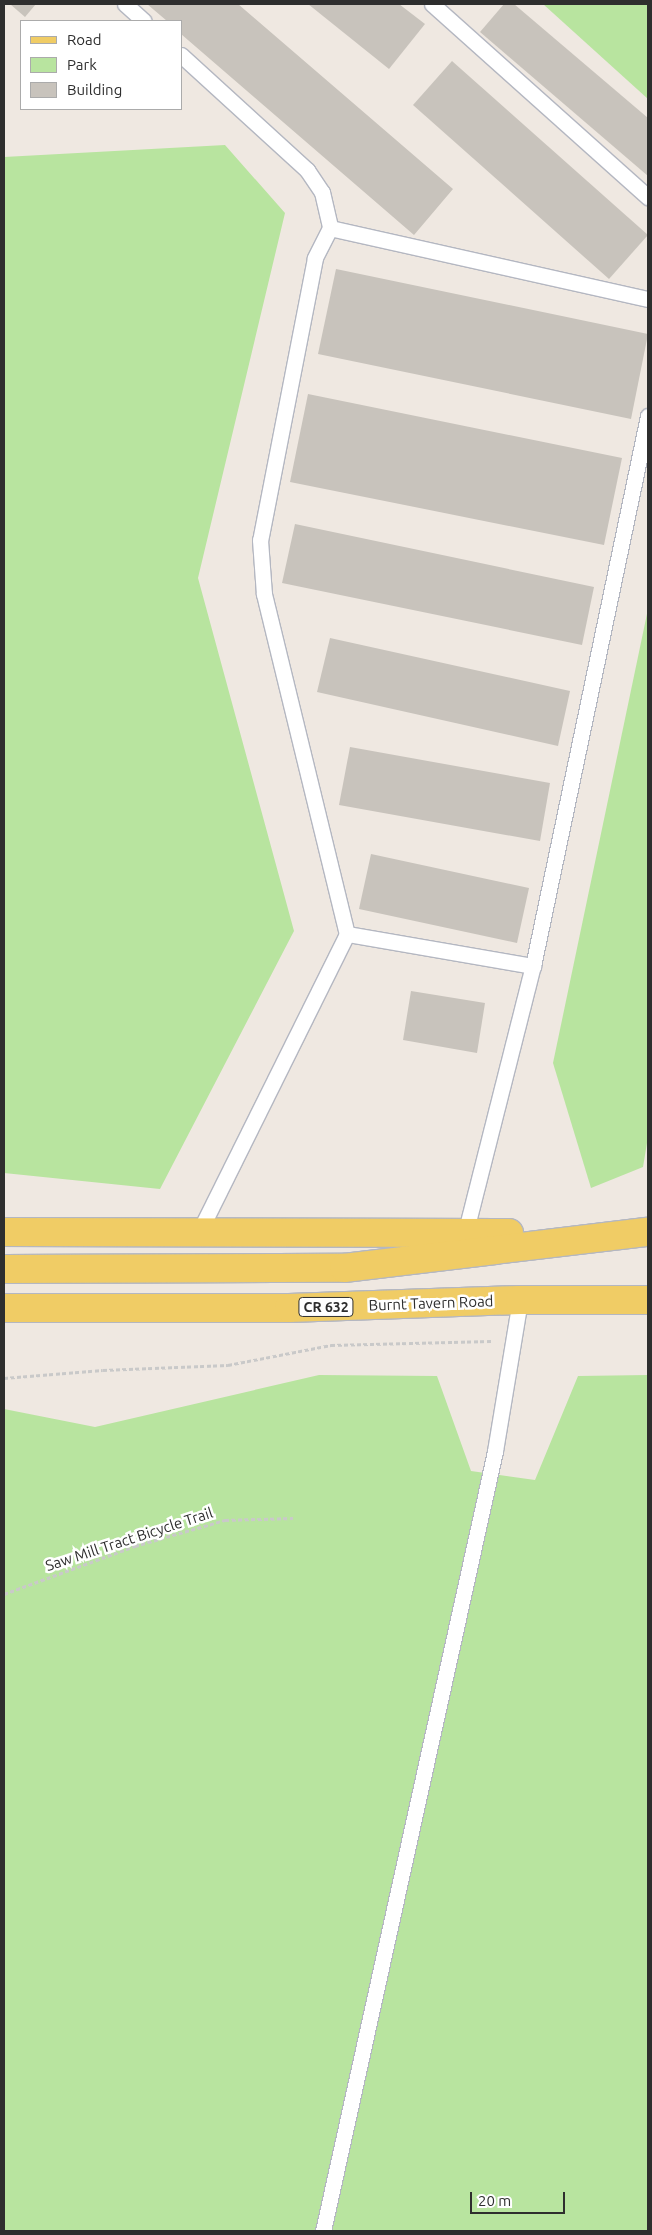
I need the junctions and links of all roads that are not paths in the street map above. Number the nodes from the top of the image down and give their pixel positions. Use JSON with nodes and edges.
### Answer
{"nodes":[{"id":1,"x":125,"y":4,"type":"edge"},
{"id":2,"x":432,"y":4,"type":"edge"},
{"id":3,"x":143,"y":20,"type":"edge"},
{"id":4,"x":182,"y":56,"type":"edge"},
{"id":5,"x":648,"y":197,"type":"edge"},
{"id":6,"x":330,"y":228,"type":"junction"},
{"id":7,"x":648,"y":299,"type":"edge"},
{"id":8,"x":648,"y":416,"type":"edge"},
{"id":9,"x":347,"y":934,"type":"junction"},
{"id":10,"x":533,"y":966,"type":"junction"},
{"id":11,"x":200,"y":1230,"type":"junction"},
{"id":12,"x":4,"y":1232,"type":"edge"},
{"id":13,"x":648,"y":1232,"type":"edge"},
{"id":14,"x":465,"y":1234,"type":"junction"},
{"id":15,"x":4,"y":1270,"type":"edge"},
{"id":16,"x":520,"y":1300,"type":"junction"},
{"id":17,"x":648,"y":1300,"type":"edge"},
{"id":18,"x":4,"y":1308,"type":"edge"},
{"id":19,"x":323,"y":2231,"type":"edge"}],
"edges":[{"from":1,"to":3,"type":"lane"},
{"from":2,"to":5,"type":"lane"},
{"from":4,"to":6,"type":"lane"},
{"from":6,"to":7,"type":"lane"},
{"from":6,"to":9,"type":"lane"},
{"from":8,"to":10,"type":"lane"},
{"from":9,"to":10,"type":"lane"},
{"from":9,"to":11,"type":"lane"},
{"from":10,"to":14,"type":"lane"},
{"from":11,"to":12,"type":"main road"},
{"from":11,"to":14,"type":"main road"},
{"from":13,"to":14,"type":"main road"},
{"from":13,"to":15,"type":"main road"},
{"from":16,"to":17,"type":"main road","name":"Burnt Tavern Road","number":"CR 632"},
{"from":16,"to":18,"type":"main road","name":"Burnt Tavern Road","number":"CR 632"},
{"from":16,"to":19,"type":"lane"}]}
